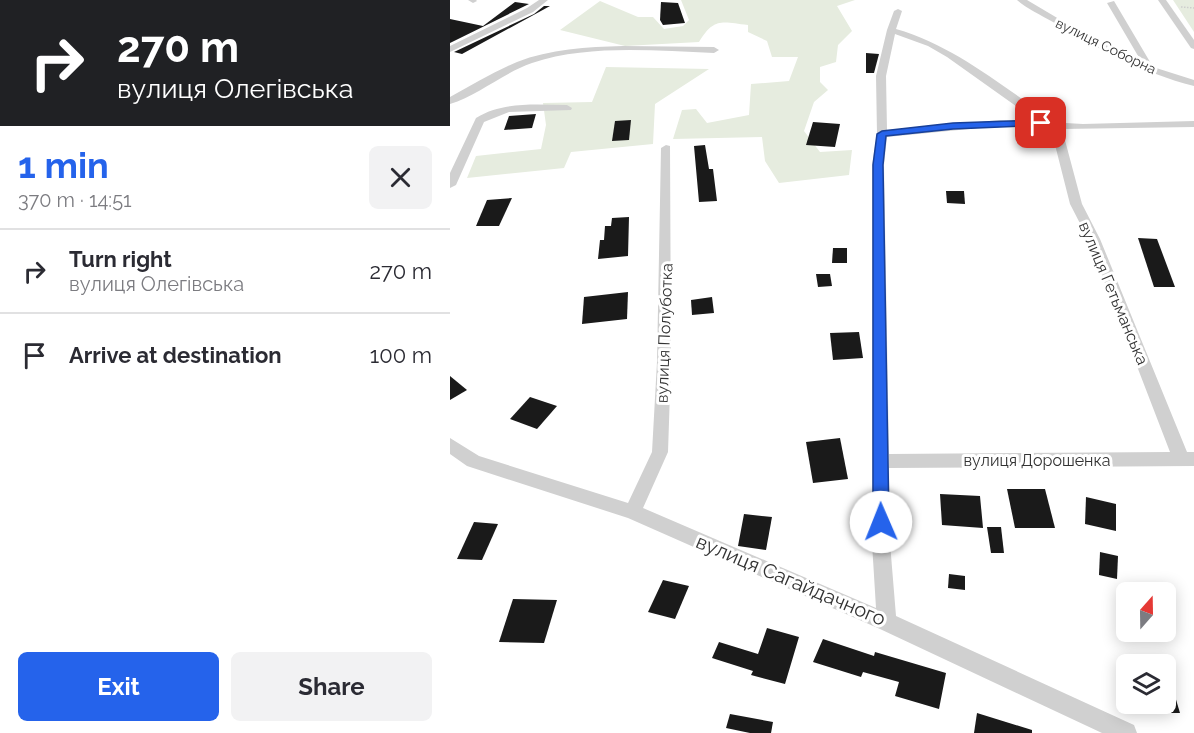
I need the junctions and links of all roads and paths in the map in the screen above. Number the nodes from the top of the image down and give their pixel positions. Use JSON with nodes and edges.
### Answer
{"nodes":[{"id":1,"x":544,"y":0,"type":"edge"},
{"id":2,"x":1021,"y":0,"type":"edge"},
{"id":3,"x":1162,"y":0,"type":"edge"},
{"id":4,"x":1111,"y":3,"type":"dead end"},
{"id":5,"x":898,"y":11,"type":"dead end"},
{"id":6,"x":891,"y":30,"type":"junction"},
{"id":7,"x":1194,"y":46,"type":"edge"},
{"id":8,"x":450,"y":49,"type":"edge"},
{"id":9,"x":714,"y":50,"type":"dead end"},
{"id":10,"x":1150,"y":69,"type":"junction"},
{"id":11,"x":1194,"y":83,"type":"edge"},
{"id":12,"x":450,"y":101,"type":"edge"},
{"id":13,"x":567,"y":108,"type":"dead end"},
{"id":14,"x":1037,"y":124,"type":"junction"},
{"id":15,"x":1194,"y":124,"type":"edge"},
{"id":16,"x":1056,"y":126,"type":"junction"},
{"id":17,"x":882,"y":134,"type":"junction"},
{"id":18,"x":666,"y":148,"type":"dead end"},
{"id":19,"x":450,"y":185,"type":"edge"},
{"id":20,"x":450,"y":445,"type":"edge"},
{"id":21,"x":1188,"y":459,"type":"edge"},
{"id":22,"x":880,"y":461,"type":"junction"},
{"id":23,"x":633,"y":512,"type":"junction"},
{"id":24,"x":887,"y":622,"type":"junction"},
{"id":25,"x":1126,"y":733,"type":"edge"}],
"edges":[{"from":1,"to":8,"type":"street"},
{"from":2,"to":10,"type":"street","name":"вулиця Соборна"},
{"from":3,"to":7,"type":"street"},
{"from":4,"to":10,"type":"street"},
{"from":5,"to":6,"type":"street"},
{"from":6,"to":14,"type":"street"},
{"from":6,"to":17,"type":"street"},
{"from":9,"to":12,"type":"street"},
{"from":10,"to":11,"type":"street","name":"вулиця Соборна"},
{"from":13,"to":19,"type":"street"},
{"from":14,"to":16,"type":"street"},
{"from":14,"to":17,"type":"street"},
{"from":15,"to":16,"type":"street"},
{"from":16,"to":21,"type":"street","name":"вулиця Гетьманська"},
{"from":17,"to":22,"type":"street"},
{"from":18,"to":23,"type":"street","name":"вулиця Полуботка"},
{"from":20,"to":23,"type":"street","name":"вулиця Сагайдачного"},
{"from":21,"to":22,"type":"street","name":"вулиця Дорошенка"},
{"from":22,"to":24,"type":"street"},
{"from":23,"to":24,"type":"street","name":"вулиця Сагайдачного"},
{"from":24,"to":25,"type":"street","name":"вулиця Сагайдачного"}]}
